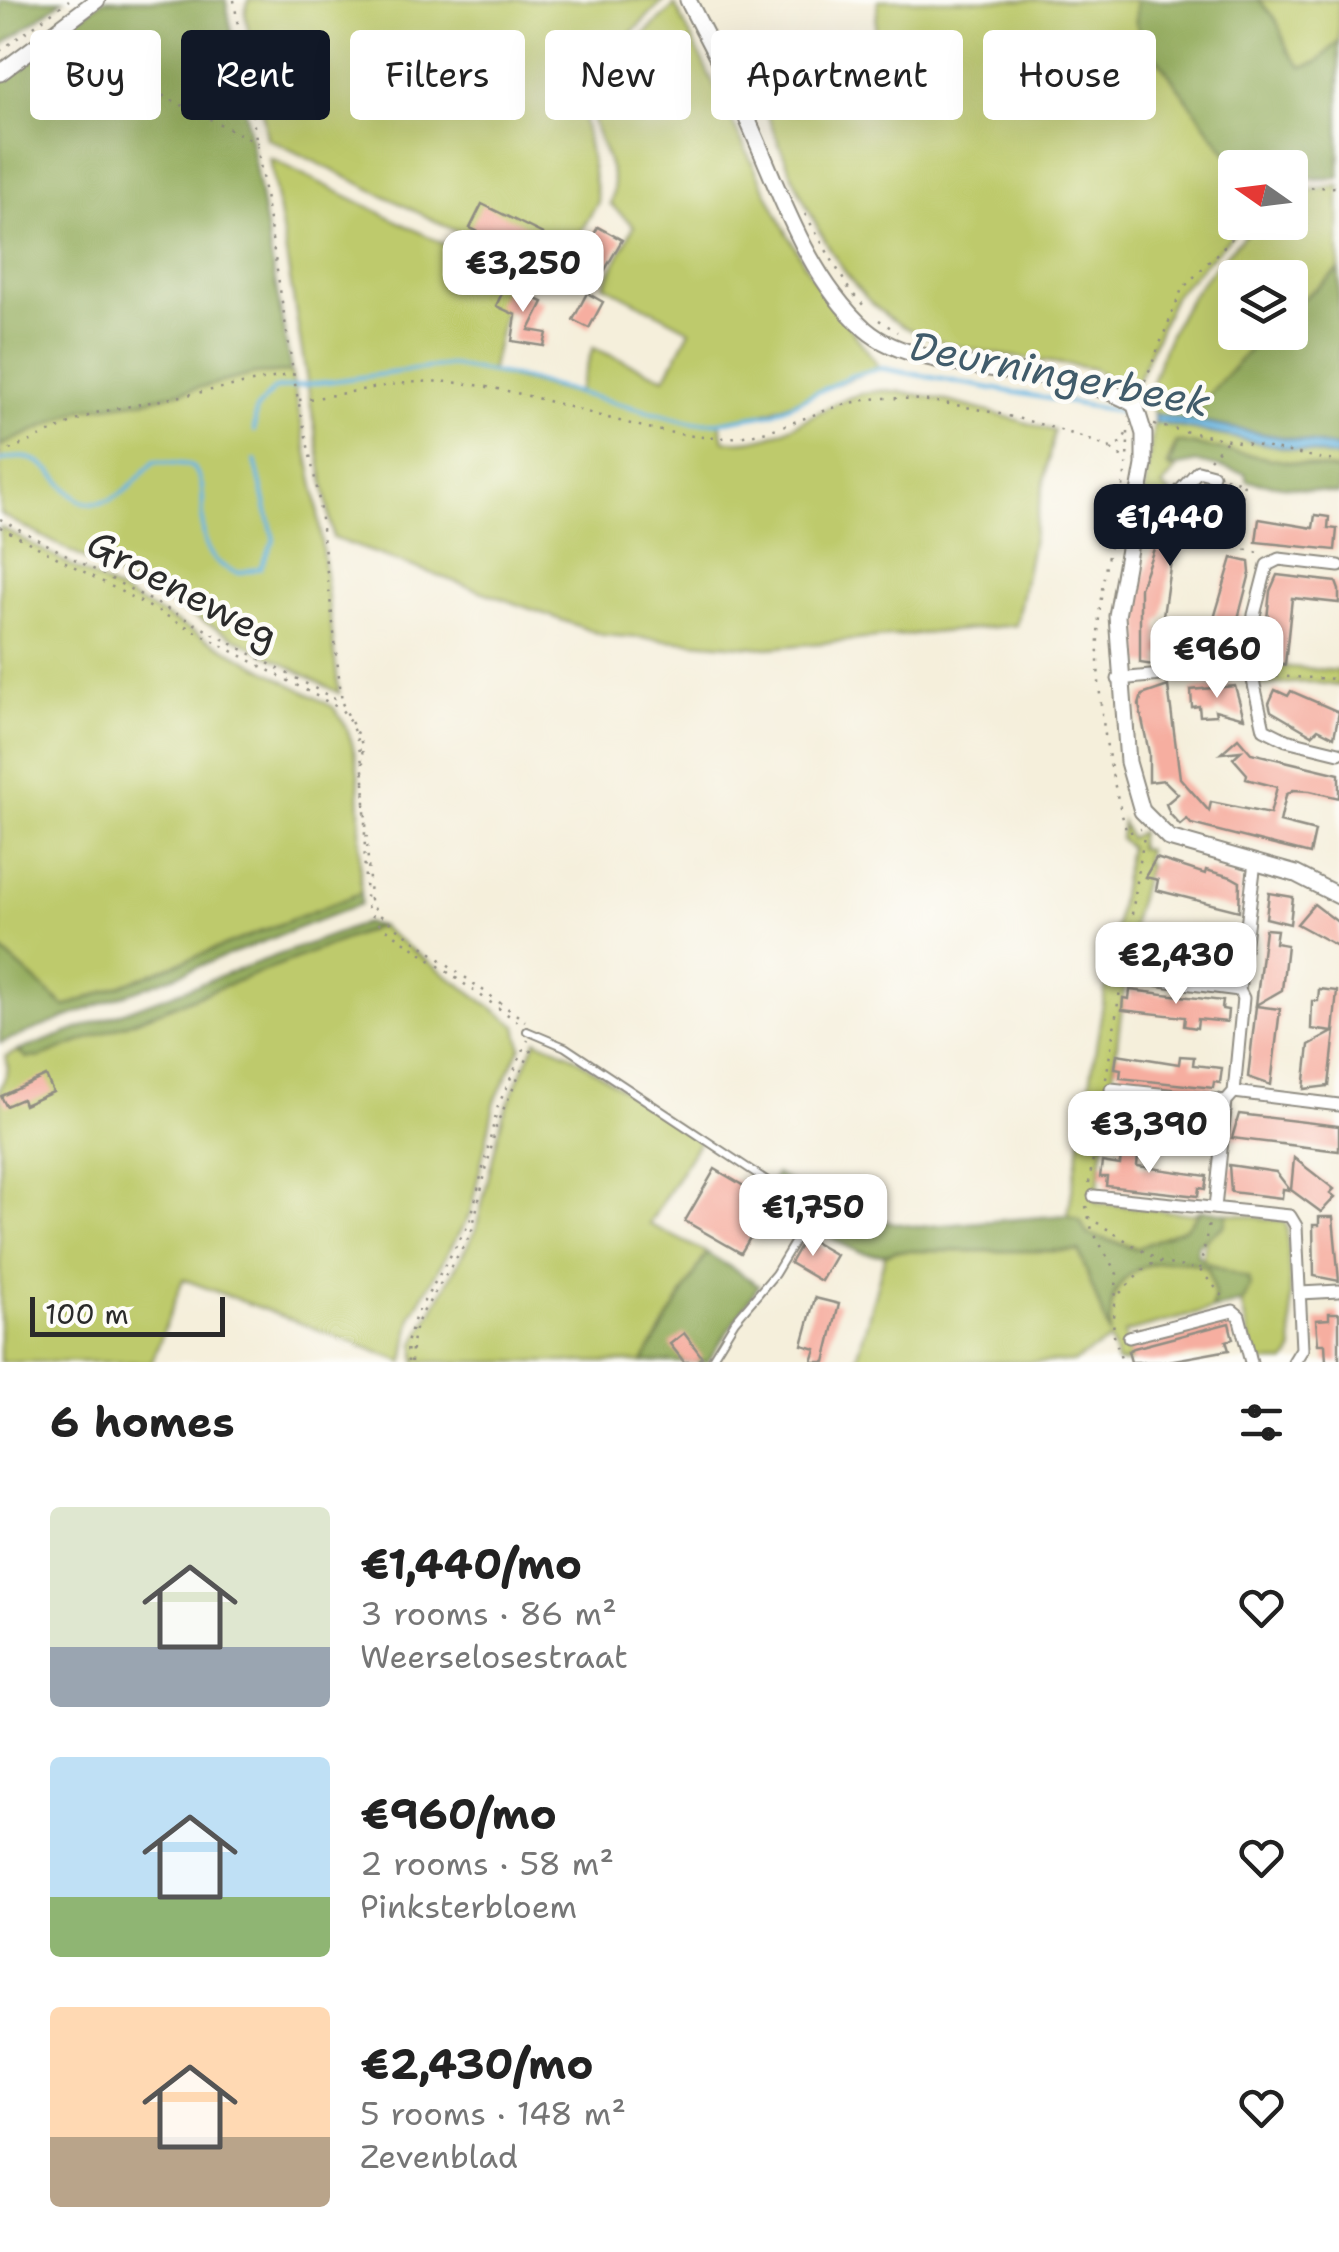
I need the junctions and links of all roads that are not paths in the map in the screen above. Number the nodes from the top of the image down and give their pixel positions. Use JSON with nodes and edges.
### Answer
{"nodes":[{"id":1,"x":97,"y":0,"type":"edge"},
{"id":2,"x":688,"y":0,"type":"edge"},
{"id":3,"x":0,"y":73,"type":"edge"},
{"id":4,"x":1213,"y":475,"type":"road end"},
{"id":5,"x":1134,"y":519,"type":"junction"},
{"id":6,"x":1339,"y":566,"type":"edge"},
{"id":7,"x":1250,"y":671,"type":"junction"},
{"id":8,"x":1118,"y":679,"type":"junction"},
{"id":9,"x":1339,"y":753,"type":"edge"},
{"id":10,"x":1255,"y":862,"type":"junction"},
{"id":11,"x":1339,"y":896,"type":"edge"},
{"id":12,"x":1129,"y":976,"type":"dead end"},
{"id":13,"x":1239,"y":990,"type":"junction"},
{"id":14,"x":530,"y":1032,"type":"road end"},
{"id":15,"x":1111,"y":1089,"type":"dead end"},
{"id":16,"x":1230,"y":1096,"type":"junction"},
{"id":17,"x":1339,"y":1104,"type":"edge"},
{"id":18,"x":1094,"y":1196,"type":"dead end"},
{"id":19,"x":1213,"y":1208,"type":"junction"},
{"id":20,"x":1339,"y":1291,"type":"edge"},
{"id":21,"x":1300,"y":1293,"type":"junction"},
{"id":22,"x":1129,"y":1337,"type":"dead end"},
{"id":23,"x":710,"y":1362,"type":"edge"},
{"id":24,"x":1251,"y":1362,"type":"edge"},
{"id":25,"x":1294,"y":1362,"type":"edge"}],
"edges":[{"from":1,"to":3,"type":"street"},
{"from":2,"to":5,"type":"street"},
{"from":4,"to":5,"type":"street"},
{"from":5,"to":8,"type":"street"},
{"from":6,"to":7,"type":"street"},
{"from":7,"to":8,"type":"street"},
{"from":7,"to":9,"type":"street"},
{"from":8,"to":10,"type":"street"},
{"from":10,"to":11,"type":"street"},
{"from":10,"to":13,"type":"street"},
{"from":12,"to":13,"type":"street"},
{"from":13,"to":16,"type":"street"},
{"from":14,"to":23,"type":"lane"},
{"from":15,"to":16,"type":"street"},
{"from":16,"to":17,"type":"street"},
{"from":16,"to":19,"type":"street"},
{"from":18,"to":19,"type":"street"},
{"from":19,"to":21,"type":"street"},
{"from":20,"to":21,"type":"street"},
{"from":21,"to":25,"type":"street"},
{"from":22,"to":24,"type":"street"}]}
